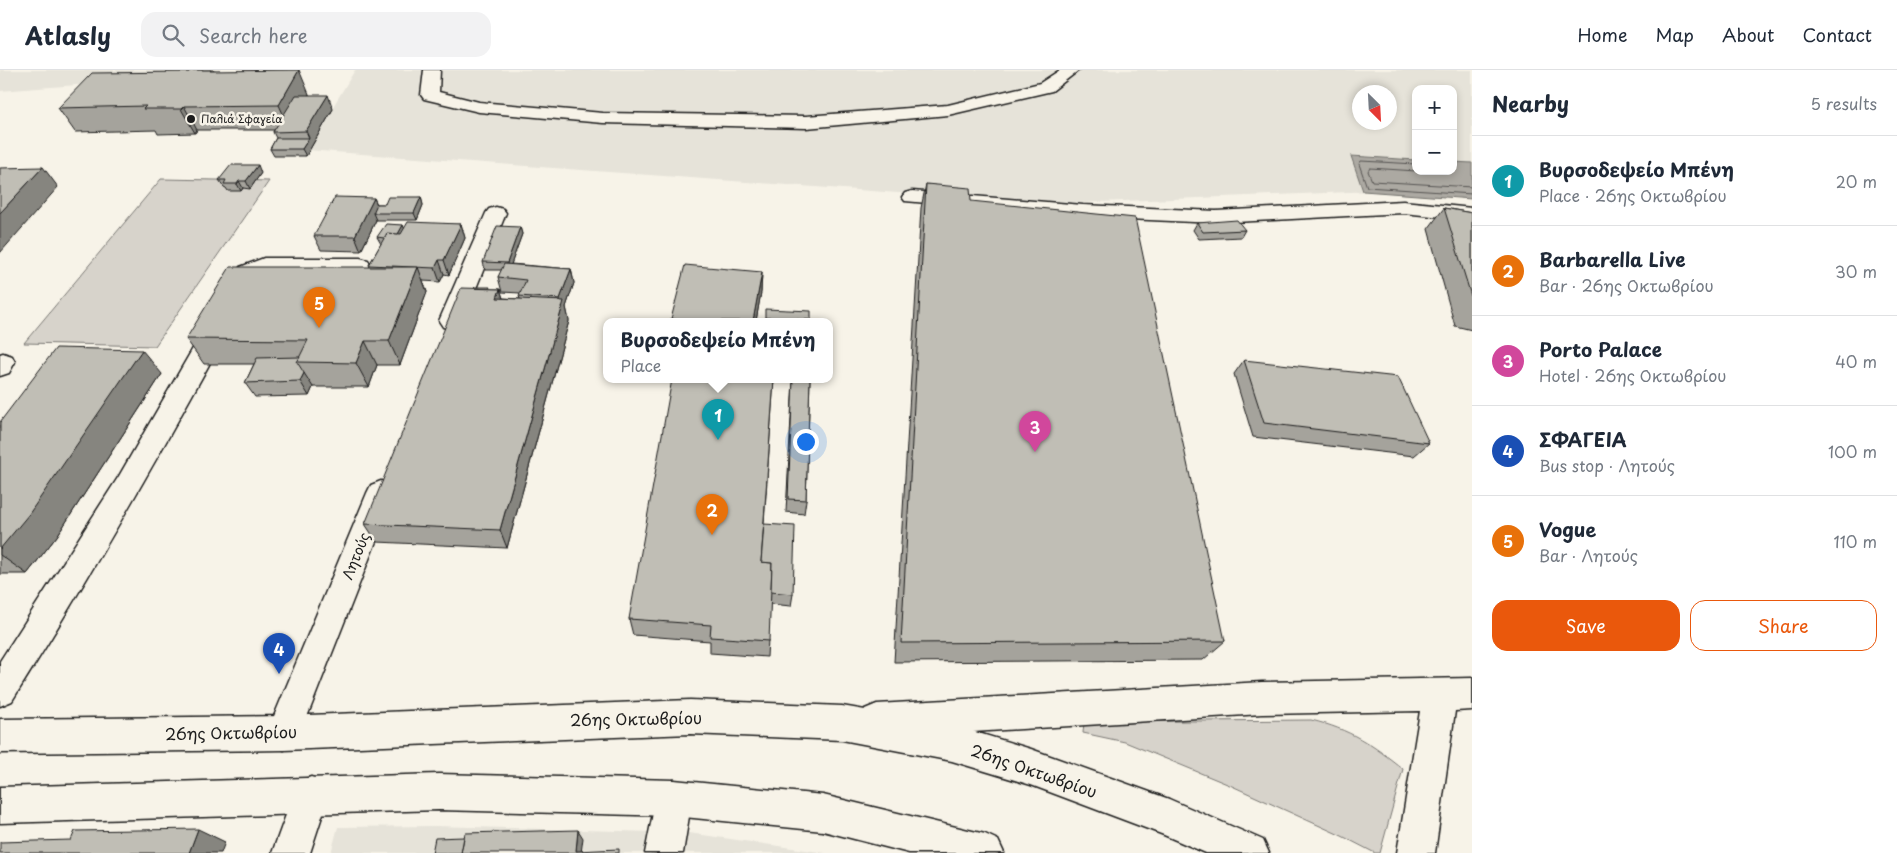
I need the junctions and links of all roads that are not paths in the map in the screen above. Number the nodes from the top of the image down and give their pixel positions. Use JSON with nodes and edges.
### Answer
{"nodes":[{"id":1,"x":432,"y":70,"type":"edge"},
{"id":2,"x":1071,"y":70,"type":"edge"},
{"id":3,"x":912,"y":197,"type":"dead end"},
{"id":4,"x":496,"y":213,"type":"dead end"},
{"id":5,"x":1472,"y":214,"type":"edge"},
{"id":6,"x":360,"y":266,"type":"edge"},
{"id":7,"x":444,"y":340,"type":"edge"},
{"id":8,"x":392,"y":468,"type":"edge"},
{"id":9,"x":0,"y":690,"type":"edge"},
{"id":10,"x":1456,"y":694,"type":"edge"},
{"id":11,"x":842,"y":723,"type":"junction"},
{"id":12,"x":284,"y":733,"type":"junction"},
{"id":13,"x":0,"y":736,"type":"edge"},
{"id":14,"x":311,"y":795,"type":"junction"},
{"id":15,"x":674,"y":798,"type":"junction"},
{"id":16,"x":0,"y":805,"type":"edge"},
{"id":17,"x":291,"y":853,"type":"edge"},
{"id":18,"x":664,"y":853,"type":"edge"},
{"id":19,"x":985,"y":853,"type":"edge"},
{"id":20,"x":1250,"y":853,"type":"edge"},
{"id":21,"x":1416,"y":853,"type":"edge"}],
"edges":[{"from":1,"to":2,"type":"street"},
{"from":3,"to":5,"type":"street"},
{"from":4,"to":7,"type":"street"},
{"from":6,"to":9,"type":"street"},
{"from":8,"to":12,"type":"street","name":"Λητούς"},
{"from":10,"to":11,"type":"street"},
{"from":10,"to":21,"type":"street"},
{"from":11,"to":12,"type":"street","name":"26ης Οκτωβρίου"},
{"from":11,"to":20,"type":"street","name":"26ης Οκτωβρίου"},
{"from":12,"to":13,"type":"street","name":"26ης Οκτωβρίου"},
{"from":14,"to":15,"type":"street"},
{"from":14,"to":16,"type":"street"},
{"from":14,"to":17,"type":"street"},
{"from":15,"to":18,"type":"street"},
{"from":15,"to":19,"type":"street"}]}
